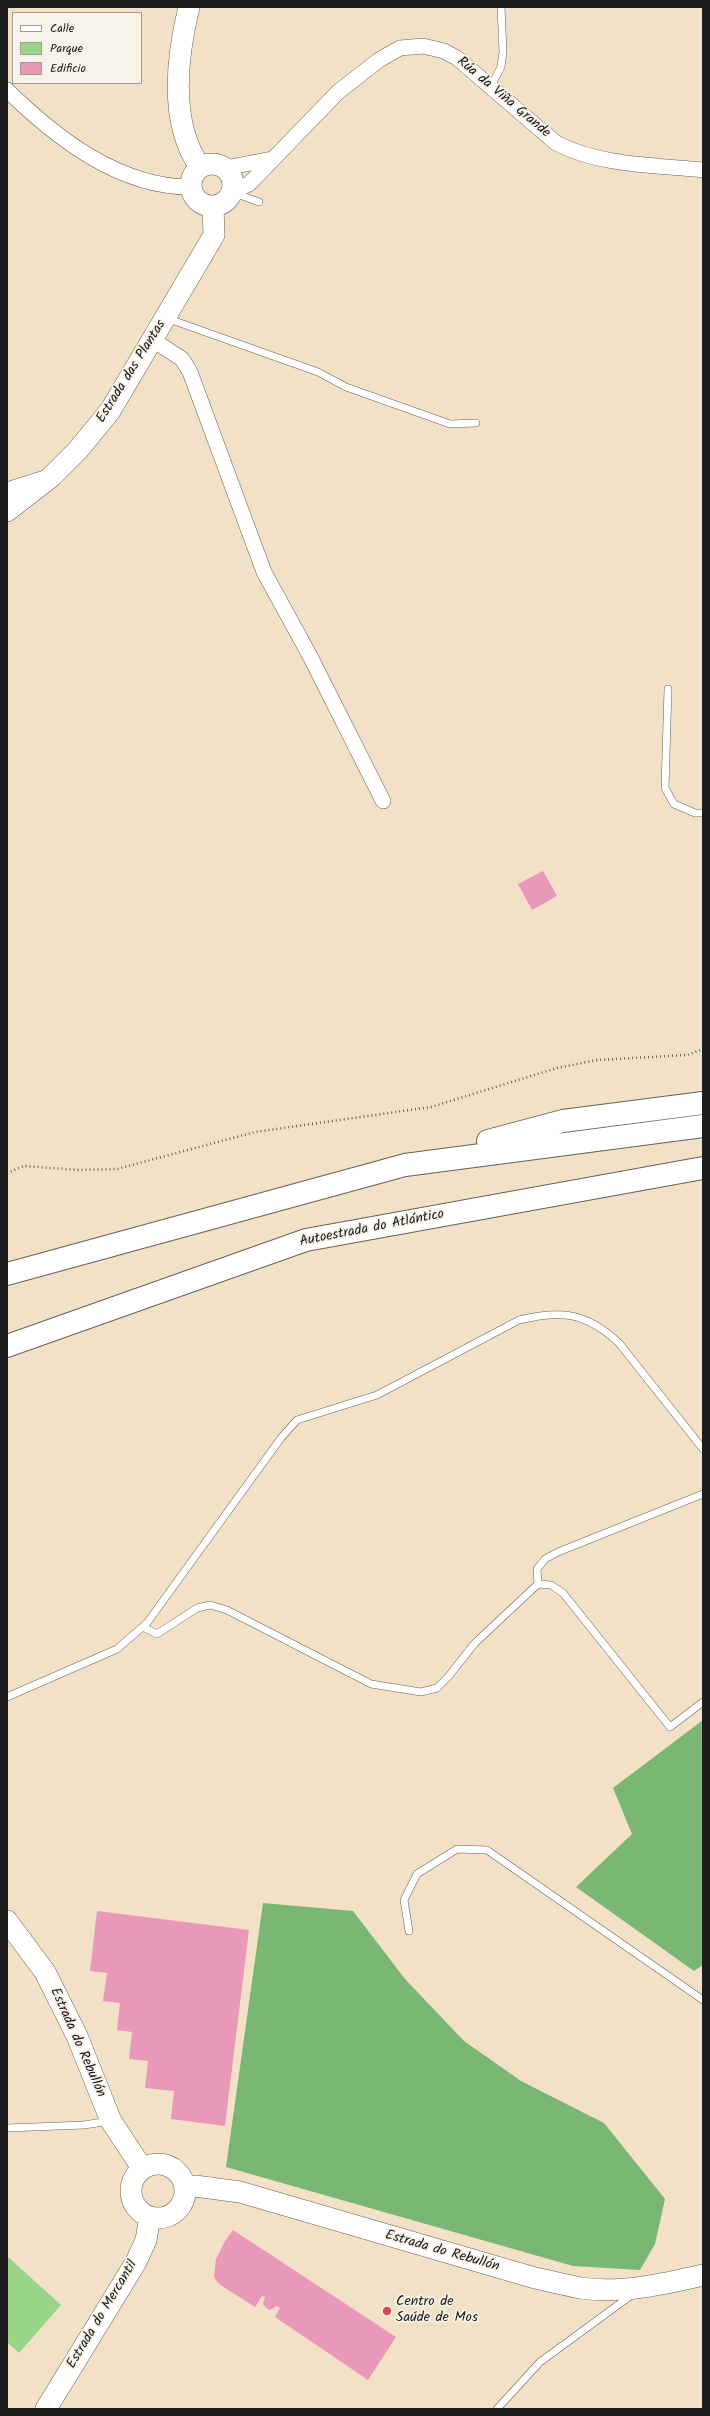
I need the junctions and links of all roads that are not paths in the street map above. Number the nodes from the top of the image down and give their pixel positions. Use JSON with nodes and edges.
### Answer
{"nodes":[{"id":1,"x":189,"y":7,"type":"edge"},
{"id":2,"x":501,"y":7,"type":"edge"},
{"id":3,"x":491,"y":86,"type":"junction"},
{"id":4,"x":7,"y":90,"type":"edge"},
{"id":5,"x":272,"y":159,"type":"junction"},
{"id":6,"x":200,"y":167,"type":"junction"},
{"id":7,"x":225,"y":168,"type":"junction"},
{"id":8,"x":703,"y":170,"type":"edge"},
{"id":9,"x":190,"y":187,"type":"junction"},
{"id":10,"x":232,"y":192,"type":"junction"},
{"id":11,"x":259,"y":202,"type":"dead end"},
{"id":12,"x":213,"y":206,"type":"junction"},
{"id":13,"x":166,"y":318,"type":"junction"},
{"id":14,"x":153,"y":340,"type":"junction"},
{"id":15,"x":476,"y":423,"type":"dead end"},
{"id":16,"x":51,"y":477,"type":"junction"},
{"id":17,"x":7,"y":490,"type":"edge"},
{"id":18,"x":7,"y":511,"type":"edge"},
{"id":19,"x":668,"y":689,"type":"dead end"},
{"id":20,"x":383,"y":801,"type":"dead end"},
{"id":21,"x":703,"y":813,"type":"edge"},
{"id":22,"x":703,"y":1103,"type":"edge"},
{"id":23,"x":703,"y":1126,"type":"edge"},
{"id":24,"x":405,"y":1164,"type":"junction"},
{"id":25,"x":703,"y":1168,"type":"edge"},
{"id":26,"x":7,"y":1274,"type":"edge"},
{"id":27,"x":7,"y":1346,"type":"edge"},
{"id":28,"x":703,"y":1449,"type":"edge"},
{"id":29,"x":703,"y":1494,"type":"edge"},
{"id":30,"x":538,"y":1584,"type":"junction"},
{"id":31,"x":143,"y":1627,"type":"junction"},
{"id":32,"x":7,"y":1697,"type":"edge"},
{"id":33,"x":703,"y":1702,"type":"edge"},
{"id":34,"x":7,"y":1921,"type":"edge"},
{"id":35,"x":409,"y":1931,"type":"dead end"},
{"id":36,"x":703,"y":2000,"type":"edge"},
{"id":37,"x":111,"y":2121,"type":"junction"},
{"id":38,"x":7,"y":2128,"type":"edge"},
{"id":39,"x":142,"y":2168,"type":"junction"},
{"id":40,"x":185,"y":2187,"type":"junction"},
{"id":41,"x":150,"y":2217,"type":"junction"},
{"id":42,"x":703,"y":2275,"type":"edge"},
{"id":43,"x":642,"y":2286,"type":"junction"},
{"id":44,"x":46,"y":2409,"type":"edge"},
{"id":45,"x":497,"y":2409,"type":"edge"}],
"edges":[{"from":1,"to":6,"type":"street"},
{"from":2,"to":3,"type":"lane"},
{"from":3,"to":5,"type":"street","name":"Rúa da Viña Grande"},
{"from":3,"to":8,"type":"street","name":"Rúa da Viña Grande"},
{"from":4,"to":9,"type":"street"},
{"from":5,"to":7,"type":"street"},
{"from":5,"to":10,"type":"street","name":"Rúa da Viña Grande"},
{"from":6,"to":7,"type":"street"},
{"from":6,"to":9,"type":"street"},
{"from":7,"to":10,"type":"street"},
{"from":9,"to":12,"type":"street"},
{"from":10,"to":11,"type":"lane"},
{"from":10,"to":12,"type":"street"},
{"from":12,"to":13,"type":"street","name":"Estrada das Plantas"},
{"from":13,"to":14,"type":"street","name":"Estrada das Plantas"},
{"from":13,"to":15,"type":"lane"},
{"from":14,"to":16,"type":"street","name":"Estrada das Plantas"},
{"from":14,"to":20,"type":"street"},
{"from":16,"to":17,"type":"street"},
{"from":16,"to":18,"type":"street","name":"Estrada das Plantas"},
{"from":19,"to":21,"type":"lane"},
{"from":22,"to":24,"type":"highway"},
{"from":23,"to":24,"type":"highway"},
{"from":24,"to":26,"type":"highway"},
{"from":25,"to":27,"type":"highway","name":"Autoestrada do Atlántico"},
{"from":28,"to":31,"type":"lane"},
{"from":29,"to":30,"type":"lane"},
{"from":30,"to":31,"type":"lane"},
{"from":30,"to":33,"type":"lane"},
{"from":31,"to":32,"type":"lane"},
{"from":34,"to":37,"type":"street","name":"Estrada do Rebullón"},
{"from":35,"to":36,"type":"lane"},
{"from":37,"to":38,"type":"lane"},
{"from":37,"to":39,"type":"street","name":"Estrada do Rebullón"},
{"from":39,"to":40,"type":"street"},
{"from":39,"to":41,"type":"street"},
{"from":40,"to":41,"type":"street"},
{"from":40,"to":43,"type":"street","name":"Estrada do Rebullón"},
{"from":41,"to":44,"type":"street","name":"Estrada do Mercantil"},
{"from":42,"to":43,"type":"street","name":"Estrada do Rebullón"},
{"from":43,"to":45,"type":"lane"}]}
